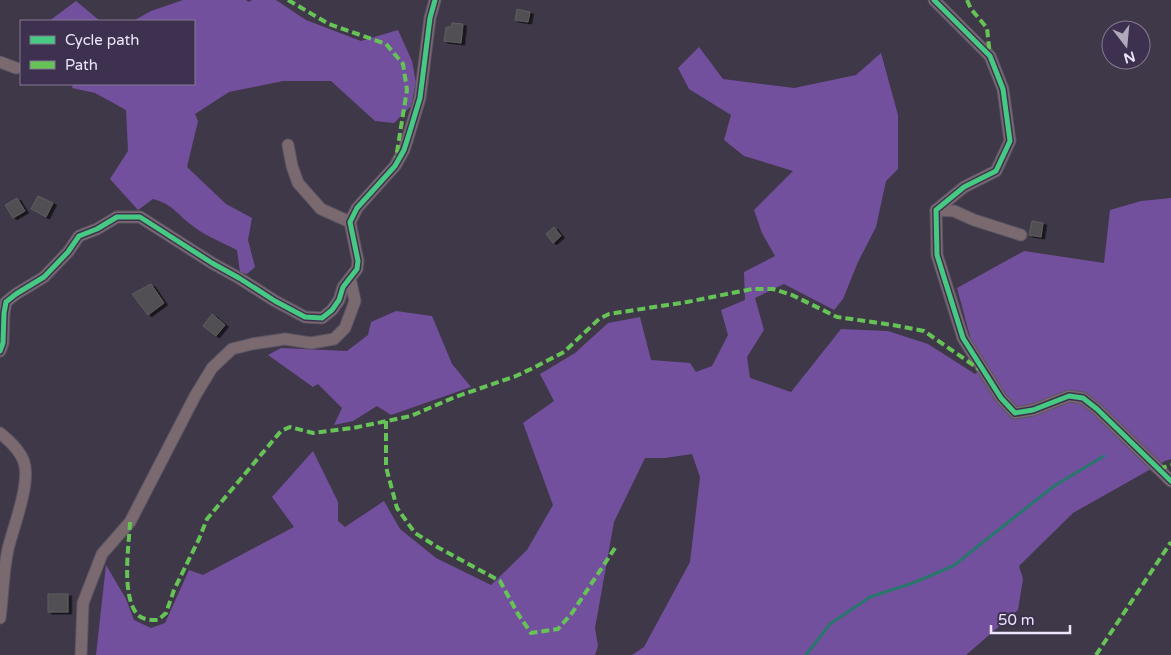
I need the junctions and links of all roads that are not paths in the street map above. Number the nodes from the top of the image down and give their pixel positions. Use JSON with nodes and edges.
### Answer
{"nodes":[{"id":1,"x":435,"y":0,"type":"edge"},
{"id":2,"x":934,"y":0,"type":"edge"},
{"id":3,"x":0,"y":62,"type":"edge"},
{"id":4,"x":16,"y":68,"type":"dead end"},
{"id":5,"x":288,"y":145,"type":"dead end"},
{"id":6,"x":936,"y":210,"type":"junction"},
{"id":7,"x":350,"y":222,"type":"junction"},
{"id":8,"x":1021,"y":235,"type":"dead end"},
{"id":9,"x":350,"y":278,"type":"junction"},
{"id":10,"x":0,"y":351,"type":"edge"},
{"id":11,"x":0,"y":433,"type":"edge"},
{"id":12,"x":1171,"y":481,"type":"edge"},
{"id":13,"x":0,"y":618,"type":"edge"},
{"id":14,"x":81,"y":655,"type":"edge"}],
"edges":[{"from":1,"to":7,"type":"street"},
{"from":2,"to":6,"type":"street"},
{"from":3,"to":4,"type":"street"},
{"from":5,"to":7,"type":"street"},
{"from":6,"to":8,"type":"street"},
{"from":6,"to":12,"type":"street"},
{"from":7,"to":9,"type":"street"},
{"from":9,"to":10,"type":"street"},
{"from":9,"to":14,"type":"street"},
{"from":11,"to":13,"type":"street"}]}
